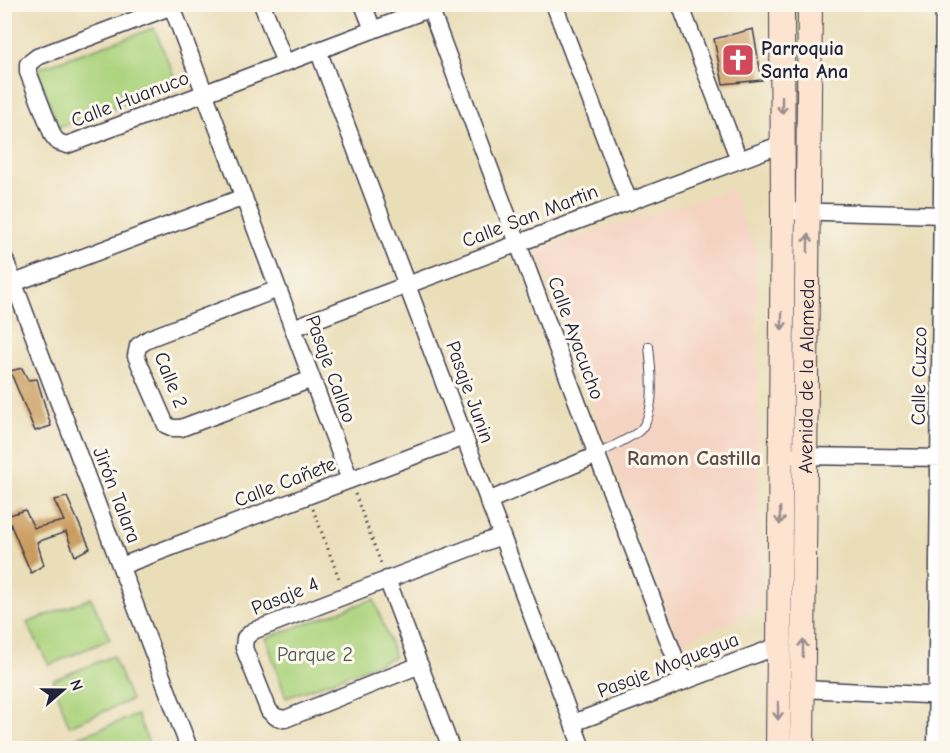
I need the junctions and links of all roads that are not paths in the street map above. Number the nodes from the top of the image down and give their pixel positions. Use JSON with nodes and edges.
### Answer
{"nodes":[{"id":1,"x":262,"y":4,"type":"edge"},
{"id":2,"x":363,"y":4,"type":"edge"},
{"id":3,"x":554,"y":4,"type":"edge"},
{"id":4,"x":680,"y":4,"type":"edge"},
{"id":5,"x":782,"y":4,"type":"edge"},
{"id":6,"x":810,"y":4,"type":"edge"},
{"id":7,"x":944,"y":4,"type":"edge"},
{"id":8,"x":172,"y":5,"type":"edge"},
{"id":9,"x":435,"y":6,"type":"edge"},
{"id":10,"x":373,"y":30,"type":"junction"},
{"id":11,"x":318,"y":50,"type":"junction"},
{"id":12,"x":285,"y":63,"type":"junction"},
{"id":13,"x":205,"y":93,"type":"junction"},
{"id":14,"x":782,"y":144,"type":"junction"},
{"id":15,"x":739,"y":160,"type":"junction"},
{"id":16,"x":244,"y":197,"type":"junction"},
{"id":17,"x":629,"y":202,"type":"junction"},
{"id":18,"x":783,"y":211,"type":"junction"},
{"id":19,"x":808,"y":212,"type":"junction"},
{"id":20,"x":944,"y":215,"type":"edge"},
{"id":21,"x":519,"y":243,"type":"junction"},
{"id":22,"x":4,"y":257,"type":"edge"},
{"id":23,"x":14,"y":283,"type":"junction"},
{"id":24,"x":407,"y":285,"type":"junction"},
{"id":25,"x":278,"y":289,"type":"junction"},
{"id":26,"x":294,"y":328,"type":"junction"},
{"id":27,"x":649,"y":346,"type":"dead end"},
{"id":28,"x":312,"y":379,"type":"junction"},
{"id":29,"x":464,"y":437,"type":"junction"},
{"id":30,"x":597,"y":455,"type":"junction"},
{"id":31,"x":781,"y":456,"type":"junction"},
{"id":32,"x":806,"y":456,"type":"junction"},
{"id":33,"x":942,"y":458,"type":"edge"},
{"id":34,"x":350,"y":480,"type":"junction"},
{"id":35,"x":488,"y":501,"type":"junction"},
{"id":36,"x":501,"y":536,"type":"junction"},
{"id":37,"x":121,"y":566,"type":"junction"},
{"id":38,"x":387,"y":579,"type":"junction"},
{"id":39,"x":778,"y":646,"type":"junction"},
{"id":40,"x":420,"y":665,"type":"junction"},
{"id":41,"x":684,"y":681,"type":"junction"},
{"id":42,"x":803,"y":689,"type":"junction"},
{"id":43,"x":941,"y":696,"type":"edge"},
{"id":44,"x":573,"y":723,"type":"junction"},
{"id":45,"x":189,"y":748,"type":"edge"},
{"id":46,"x":451,"y":748,"type":"edge"},
{"id":47,"x":582,"y":748,"type":"edge"},
{"id":48,"x":778,"y":748,"type":"edge"},
{"id":49,"x":802,"y":748,"type":"edge"},
{"id":50,"x":936,"y":748,"type":"edge"}],
"edges":[{"from":1,"to":12,"type":"street"},
{"from":2,"to":10,"type":"street"},
{"from":3,"to":17,"type":"street"},
{"from":4,"to":15,"type":"street"},
{"from":5,"to":14,"type":"street","name":"Avenida de la Alameda","one_way":true},
{"from":6,"to":19,"type":"street","name":"Avenida de la Alameda"},
{"from":7,"to":20,"type":"street","name":"Calle Cuzco"},
{"from":8,"to":13,"type":"street","name":"Pasaje Callao"},
{"from":8,"to":13,"type":"street","name":"Calle Huanuco"},
{"from":9,"to":10,"type":"street","name":"Calle Huanuco"},
{"from":9,"to":21,"type":"street","name":"Calle Ayacucho"},
{"from":10,"to":11,"type":"street","name":"Calle Huanuco"},
{"from":11,"to":12,"type":"street","name":"Calle Huanuco"},
{"from":11,"to":24,"type":"street","name":"Pasaje Junin"},
{"from":12,"to":13,"type":"street","name":"Calle Huanuco"},
{"from":13,"to":16,"type":"street","name":"Pasaje Callao"},
{"from":14,"to":15,"type":"street","name":"Calle San Martin"},
{"from":14,"to":18,"type":"street","name":"Avenida de la Alameda"},
{"from":15,"to":17,"type":"street","name":"Calle San Martin"},
{"from":16,"to":23,"type":"street"},
{"from":16,"to":25,"type":"street","name":"Pasaje Callao"},
{"from":17,"to":21,"type":"street","name":"Calle San Martin"},
{"from":18,"to":19,"type":"street"},
{"from":18,"to":31,"type":"street","name":"Avenida de la Alameda","one_way":true},
{"from":19,"to":20,"type":"street"},
{"from":32,"to":19,"type":"street","name":"Avenida de la Alameda","one_way":true},
{"from":20,"to":33,"type":"street","name":"Calle Cuzco"},
{"from":21,"to":24,"type":"street","name":"Calle San Martin"},
{"from":21,"to":30,"type":"street","name":"Calle Ayacucho"},
{"from":22,"to":23,"type":"street","name":"Jirón Talara"},
{"from":23,"to":37,"type":"street","name":"Jirón Talara"},
{"from":24,"to":26,"type":"street","name":"Calle San Martin"},
{"from":24,"to":29,"type":"street","name":"Pasaje Junin"},
{"from":25,"to":26,"type":"street","name":"Pasaje Callao"},
{"from":25,"to":28,"type":"street","name":"Calle 2"},
{"from":26,"to":28,"type":"street","name":"Pasaje Callao"},
{"from":27,"to":30,"type":"lane"},
{"from":28,"to":34,"type":"street","name":"Pasaje Callao"},
{"from":29,"to":34,"type":"street","name":"Calle Cañete"},
{"from":29,"to":35,"type":"street","name":"Pasaje Junin"},
{"from":30,"to":35,"type":"street"},
{"from":30,"to":41,"type":"street","name":"Calle Ayacucho"},
{"from":31,"to":32,"type":"street"},
{"from":31,"to":39,"type":"street","name":"Avenida de la Alameda","one_way":true},
{"from":32,"to":33,"type":"street"},
{"from":42,"to":32,"type":"street","name":"Avenida de la Alameda","one_way":true},
{"from":33,"to":43,"type":"street","name":"Calle Cuzco"},
{"from":34,"to":37,"type":"street","name":"Calle Cañete"},
{"from":35,"to":36,"type":"street","name":"Pasaje Junin"},
{"from":36,"to":38,"type":"street","name":"Pasaje 4"},
{"from":36,"to":44,"type":"street","name":"Pasaje Junin"},
{"from":37,"to":45,"type":"street","name":"Jirón Talara"},
{"from":38,"to":40,"type":"street"},
{"from":38,"to":40,"type":"street","name":"Pasaje 4"},
{"from":39,"to":41,"type":"street","name":"Pasaje Moquegua"},
{"from":39,"to":48,"type":"street","name":"Avenida de la Alameda","one_way":true},
{"from":40,"to":46,"type":"street"},
{"from":41,"to":44,"type":"street","name":"Pasaje Moquegua"},
{"from":42,"to":43,"type":"street"},
{"from":42,"to":49,"type":"street","name":"Avenida de la Alameda"},
{"from":43,"to":50,"type":"street","name":"Calle Cuzco"},
{"from":44,"to":47,"type":"street","name":"Pasaje Junin"}]}
